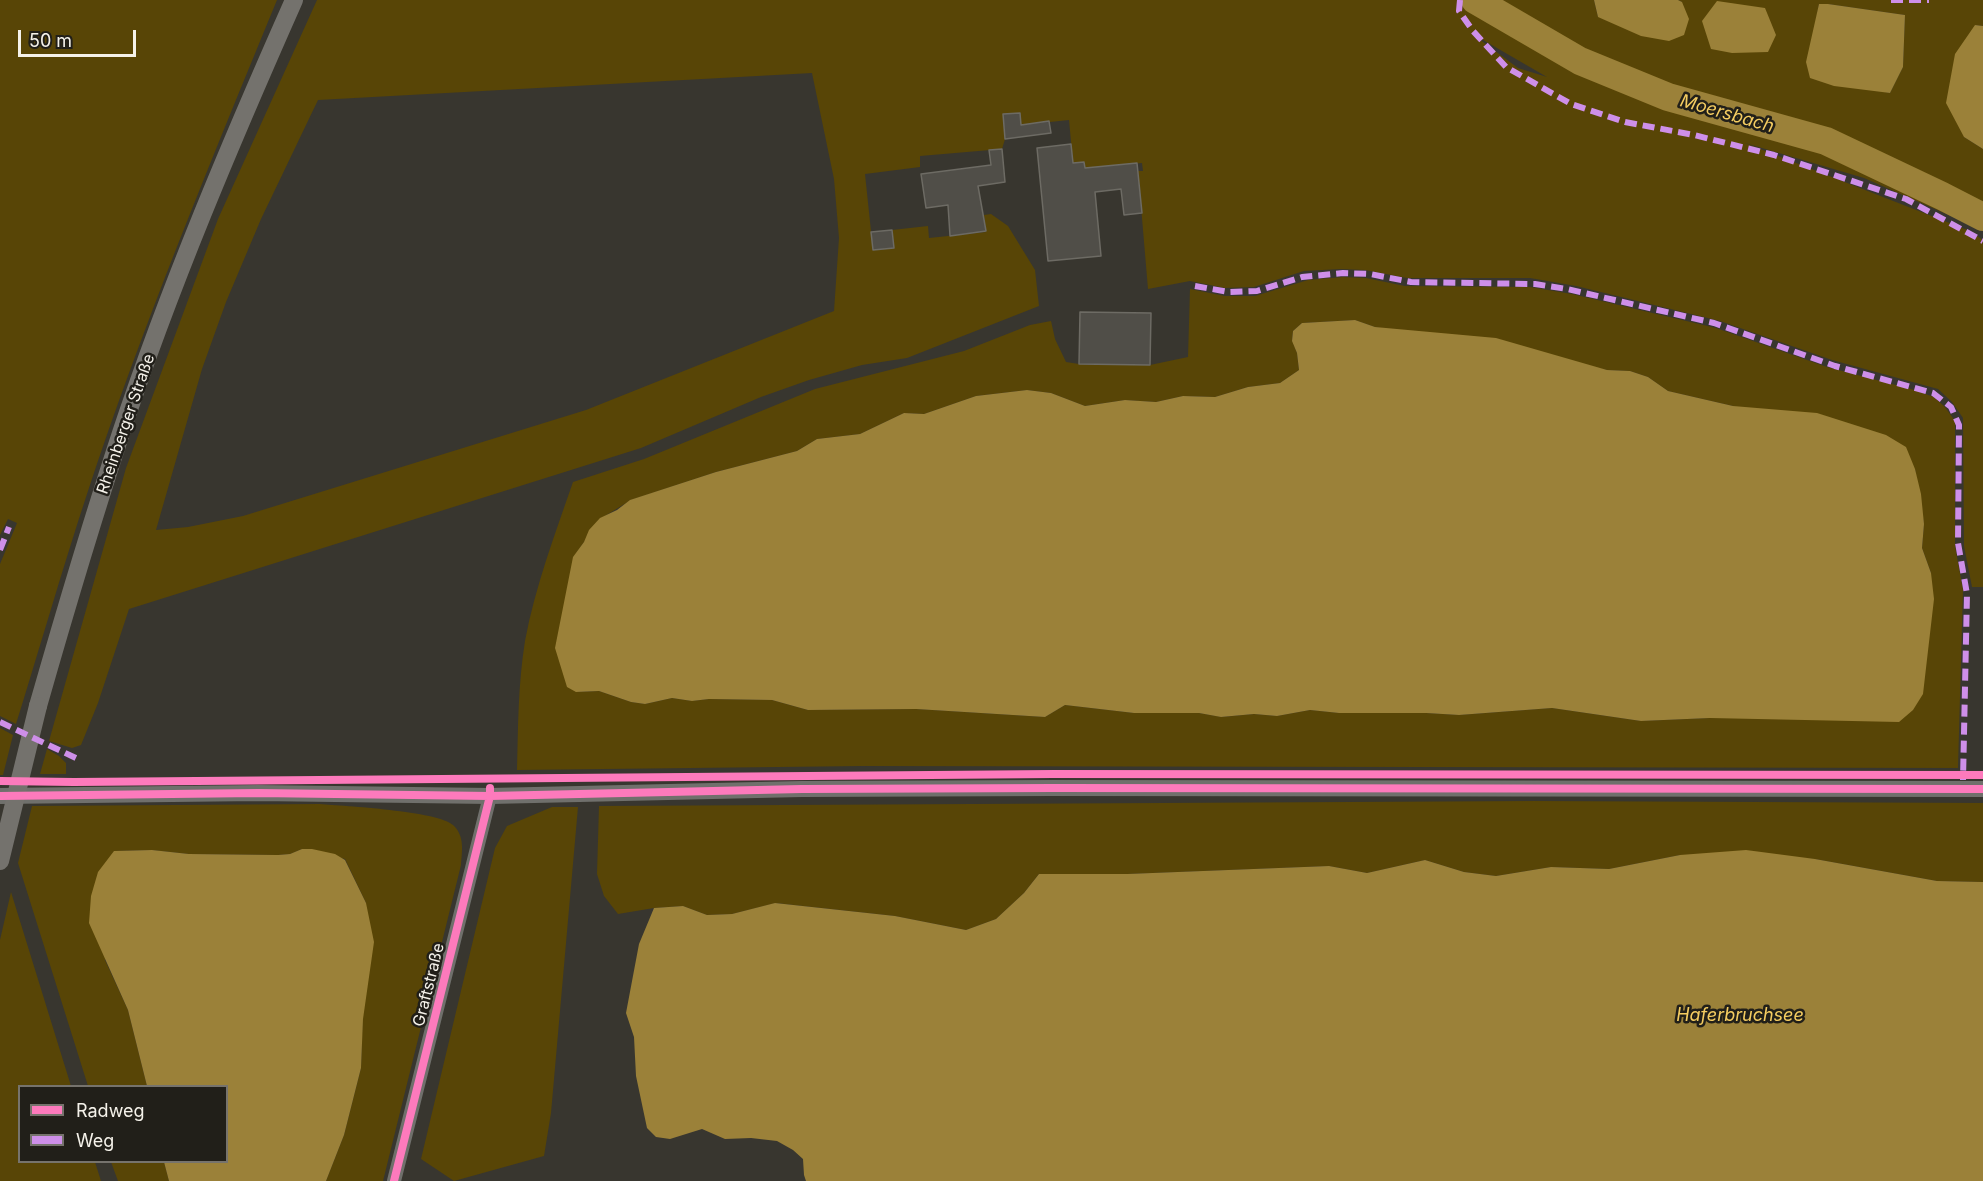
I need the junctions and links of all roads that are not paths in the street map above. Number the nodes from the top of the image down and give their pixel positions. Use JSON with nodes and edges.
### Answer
{"nodes":[{"id":1,"x":294,"y":0,"type":"edge"},
{"id":2,"x":1983,"y":789,"type":"edge"},
{"id":3,"x":0,"y":796,"type":"edge"},
{"id":4,"x":490,"y":796,"type":"junction"},
{"id":5,"x":0,"y":861,"type":"edge"},
{"id":6,"x":394,"y":1181,"type":"edge"}],
"edges":[{"from":1,"to":5,"type":"main road","name":"Rheinberger Straße","bridge":true},
{"from":2,"to":4,"type":"street"},
{"from":3,"to":4,"type":"street"},
{"from":4,"to":6,"type":"street","name":"Graftstraße"}]}
